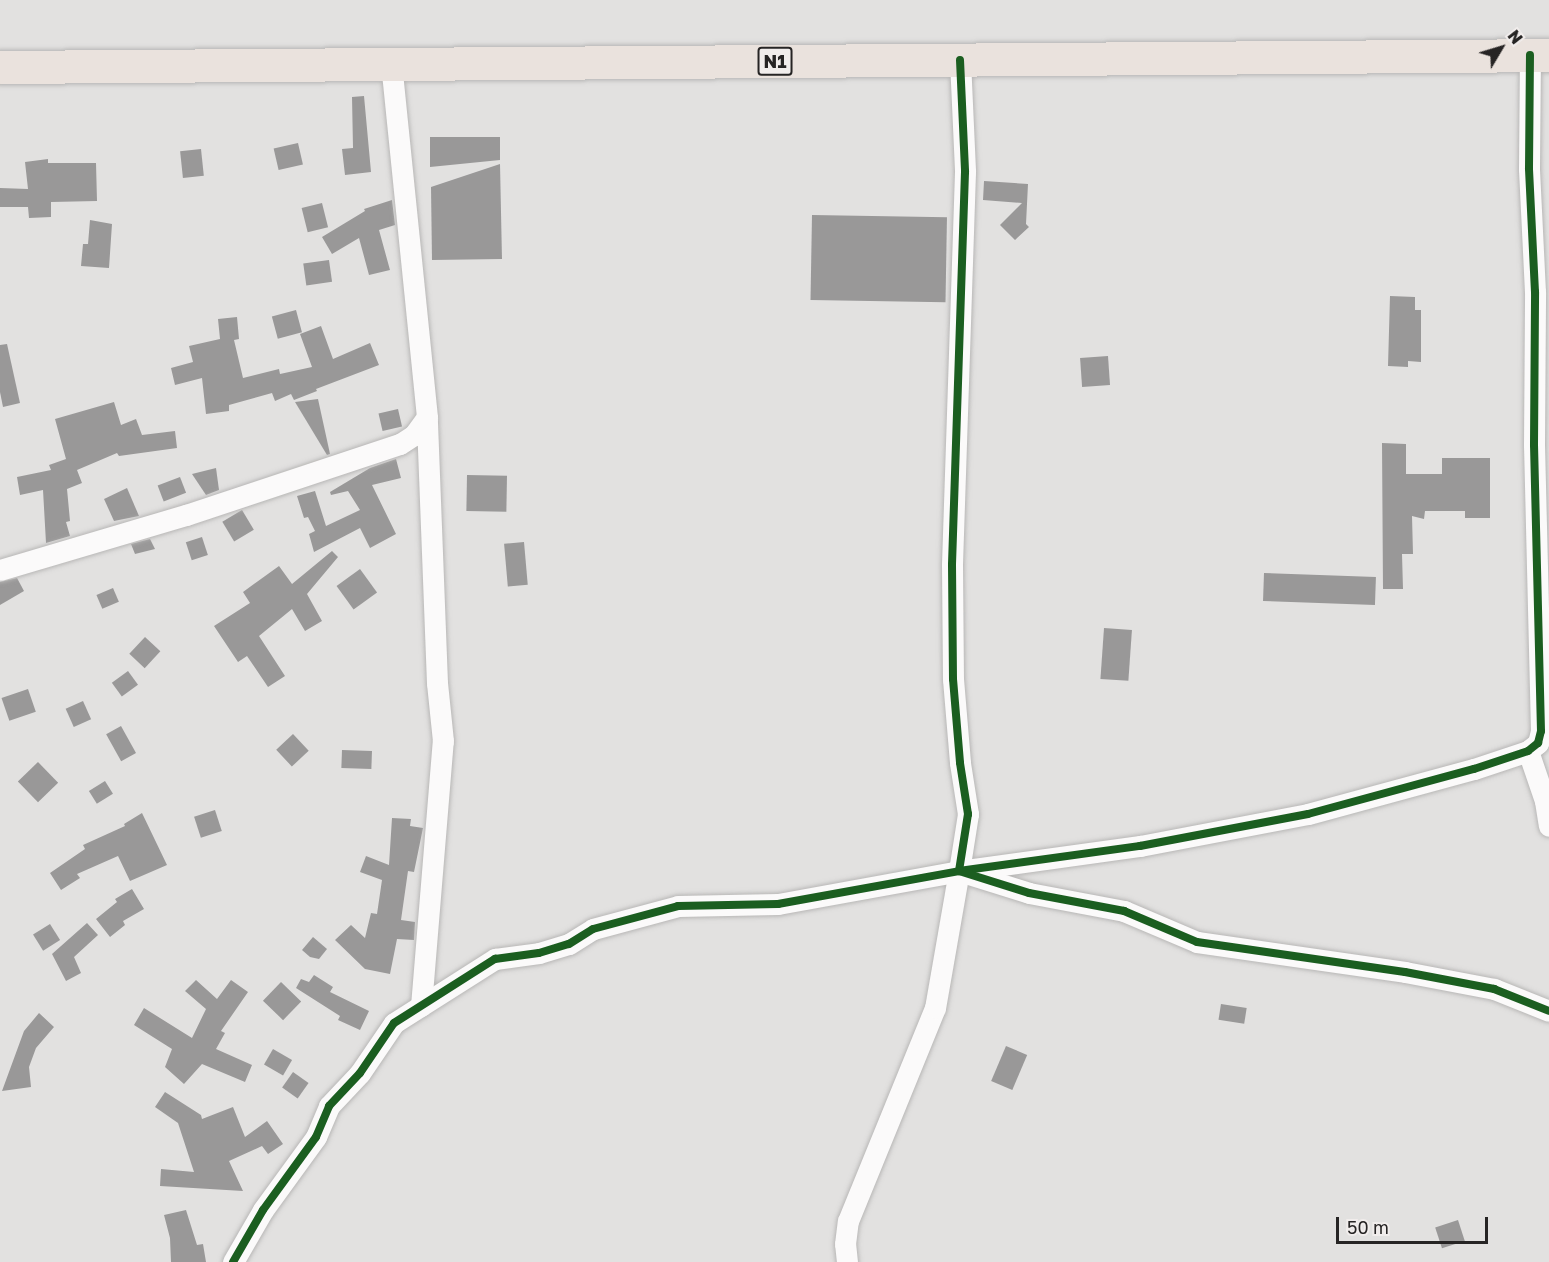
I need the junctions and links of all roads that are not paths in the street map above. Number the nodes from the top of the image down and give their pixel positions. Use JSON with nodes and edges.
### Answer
{"nodes":[{"id":1,"x":1540,"y":55,"type":"edge"},
{"id":2,"x":960,"y":60,"type":"junction"},
{"id":3,"x":391,"y":64,"type":"junction"},
{"id":4,"x":0,"y":67,"type":"edge"},
{"id":5,"x":428,"y":417,"type":"junction"},
{"id":6,"x":0,"y":570,"type":"edge"},
{"id":7,"x":1528,"y":751,"type":"junction"},
{"id":8,"x":1549,"y":826,"type":"edge"},
{"id":9,"x":959,"y":871,"type":"junction"},
{"id":10,"x":421,"y":1006,"type":"junction"},
{"id":11,"x":1549,"y":1011,"type":"edge"},
{"id":12,"x":842,"y":1256,"type":"edge"},
{"id":13,"x":233,"y":1262,"type":"edge"}],
"edges":[{"from":1,"to":2,"type":"highway","number":"N1"},
{"from":1,"to":7,"type":"street"},
{"from":2,"to":3,"type":"highway","number":"N1"},
{"from":2,"to":9,"type":"street"},
{"from":3,"to":4,"type":"highway","number":"N1"},
{"from":3,"to":5,"type":"street"},
{"from":5,"to":6,"type":"street"},
{"from":5,"to":10,"type":"street"},
{"from":7,"to":8,"type":"street"},
{"from":7,"to":9,"type":"street"},
{"from":9,"to":10,"type":"street"},
{"from":9,"to":11,"type":"street"},
{"from":9,"to":12,"type":"street"},
{"from":10,"to":13,"type":"street"}]}
